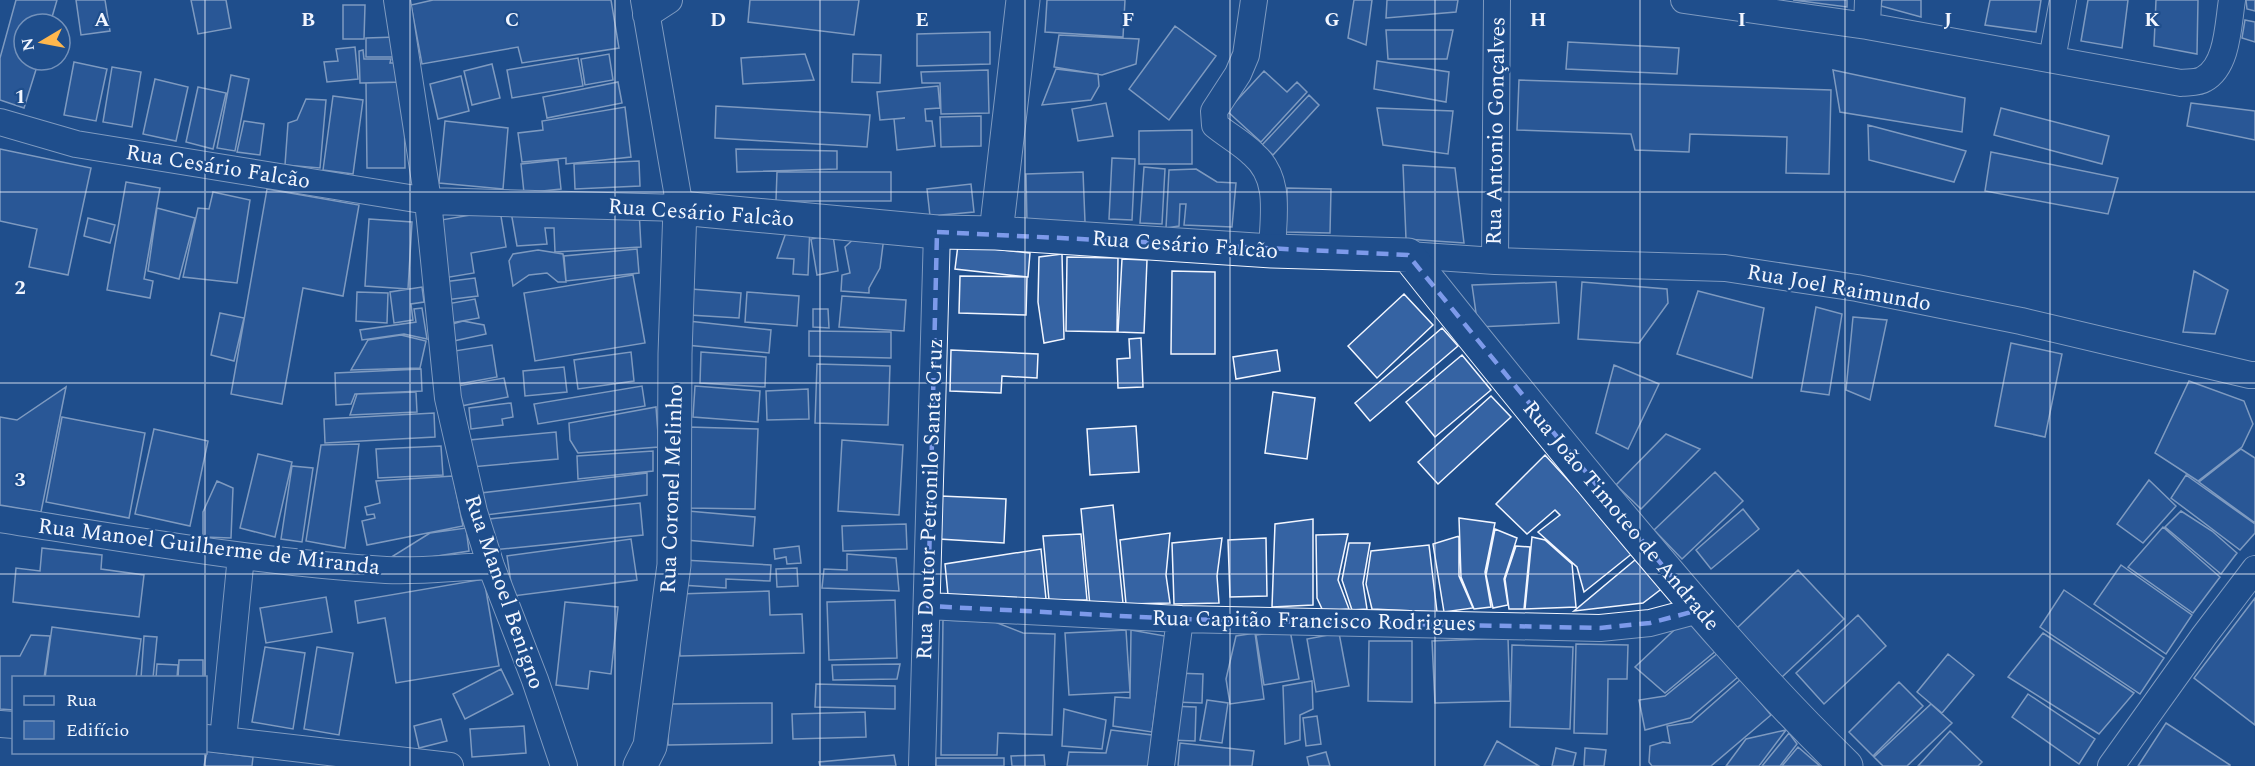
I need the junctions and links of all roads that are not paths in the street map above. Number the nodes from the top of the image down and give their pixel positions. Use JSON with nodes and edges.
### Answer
{"nodes":[{"id":1,"x":397,"y":0,"type":"edge"},
{"id":2,"x":669,"y":0,"type":"edge"},
{"id":3,"x":1023,"y":0,"type":"edge"},
{"id":4,"x":1254,"y":0,"type":"edge"},
{"id":5,"x":1497,"y":0,"type":"edge"},
{"id":6,"x":1684,"y":0,"type":"edge"},
{"id":7,"x":1868,"y":0,"type":"edge"},
{"id":8,"x":2063,"y":0,"type":"edge"},
{"id":9,"x":2232,"y":0,"type":"edge"},
{"id":10,"x":1764,"y":6,"type":"edge"},
{"id":11,"x":645,"y":8,"type":"edge"},
{"id":12,"x":1867,"y":26,"type":"junction"},
{"id":13,"x":2052,"y":59,"type":"junction"},
{"id":14,"x":0,"y":122,"type":"edge"},
{"id":15,"x":428,"y":201,"type":"junction"},
{"id":16,"x":680,"y":208,"type":"junction"},
{"id":17,"x":937,"y":232,"type":"junction"},
{"id":18,"x":996,"y":233,"type":"junction"},
{"id":19,"x":1272,"y":251,"type":"junction"},
{"id":20,"x":1408,"y":255,"type":"junction"},
{"id":21,"x":1495,"y":261,"type":"junction"},
{"id":22,"x":2253,"y":379,"type":"edge"},
{"id":23,"x":0,"y":519,"type":"edge"},
{"id":24,"x":241,"y":555,"type":"junction"},
{"id":25,"x":491,"y":566,"type":"junction"},
{"id":26,"x":2255,"y":569,"type":"edge"},
{"id":27,"x":928,"y":606,"type":"junction"},
{"id":28,"x":1699,"y":610,"type":"junction"},
{"id":29,"x":1180,"y":619,"type":"junction"},
{"id":30,"x":214,"y":739,"type":"edge"},
{"id":31,"x":450,"y":766,"type":"edge"},
{"id":32,"x":564,"y":766,"type":"edge"},
{"id":33,"x":640,"y":766,"type":"edge"},
{"id":34,"x":922,"y":766,"type":"edge"},
{"id":35,"x":1161,"y":766,"type":"edge"},
{"id":36,"x":1845,"y":766,"type":"edge"},
{"id":37,"x":2111,"y":766,"type":"edge"}],
"edges":[{"from":1,"to":15,"type":"street","name":"Rua Manoel Benigno"},
{"from":2,"to":11,"type":"street"},
{"from":3,"to":18,"type":"main road"},
{"from":4,"to":19,"type":"street"},
{"from":5,"to":21,"type":"street","name":"Rua Antonio Gonçalves"},
{"from":6,"to":10,"type":"street"},
{"from":7,"to":12,"type":"street"},
{"from":8,"to":13,"type":"street"},
{"from":9,"to":13,"type":"street"},
{"from":10,"to":12,"type":"street"},
{"from":11,"to":16,"type":"street"},
{"from":12,"to":13,"type":"street"},
{"from":14,"to":15,"type":"street","name":"Rua Cesário Falcão"},
{"from":15,"to":16,"type":"street","name":"Rua Cesário Falcão"},
{"from":15,"to":25,"type":"street","name":"Rua Manoel Benigno"},
{"from":16,"to":17,"type":"main road","name":"Rua Cesário Falcão"},
{"from":16,"to":33,"type":"main road","name":"Rua Coronel Melinho"},
{"from":17,"to":18,"type":"main road","name":"Rua Cesário Falcão"},
{"from":17,"to":27,"type":"street","name":"Rua Doutor Petronilo Santa Cruz"},
{"from":18,"to":19,"type":"main road","name":"Rua Cesário Falcão"},
{"from":19,"to":20,"type":"main road","name":"Rua Cesário Falcão"},
{"from":20,"to":21,"type":"street","name":"Rua Joel Raimundo"},
{"from":20,"to":28,"type":"main road","name":"Rua João Timoteo de Andrade"},
{"from":21,"to":22,"type":"street","name":"Rua Joel Raimundo"},
{"from":23,"to":24,"type":"street","name":"Rua Manoel Guilherme de Miranda"},
{"from":24,"to":25,"type":"street","name":"Rua Manoel Guilherme de Miranda"},
{"from":24,"to":30,"type":"street"},
{"from":25,"to":32,"type":"street","name":"Rua Manoel Benigno"},
{"from":26,"to":37,"type":"street"},
{"from":27,"to":29,"type":"street","name":"Rua Capitão Francisco Rodrigues"},
{"from":27,"to":34,"type":"street","name":"Rua Doutor Petronilo Santa Cruz"},
{"from":28,"to":29,"type":"street","name":"Rua Capitão Francisco Rodrigues"},
{"from":28,"to":36,"type":"main road","name":"Rua João Timoteo de Andrade"},
{"from":29,"to":35,"type":"street"},
{"from":30,"to":31,"type":"street"}]}
